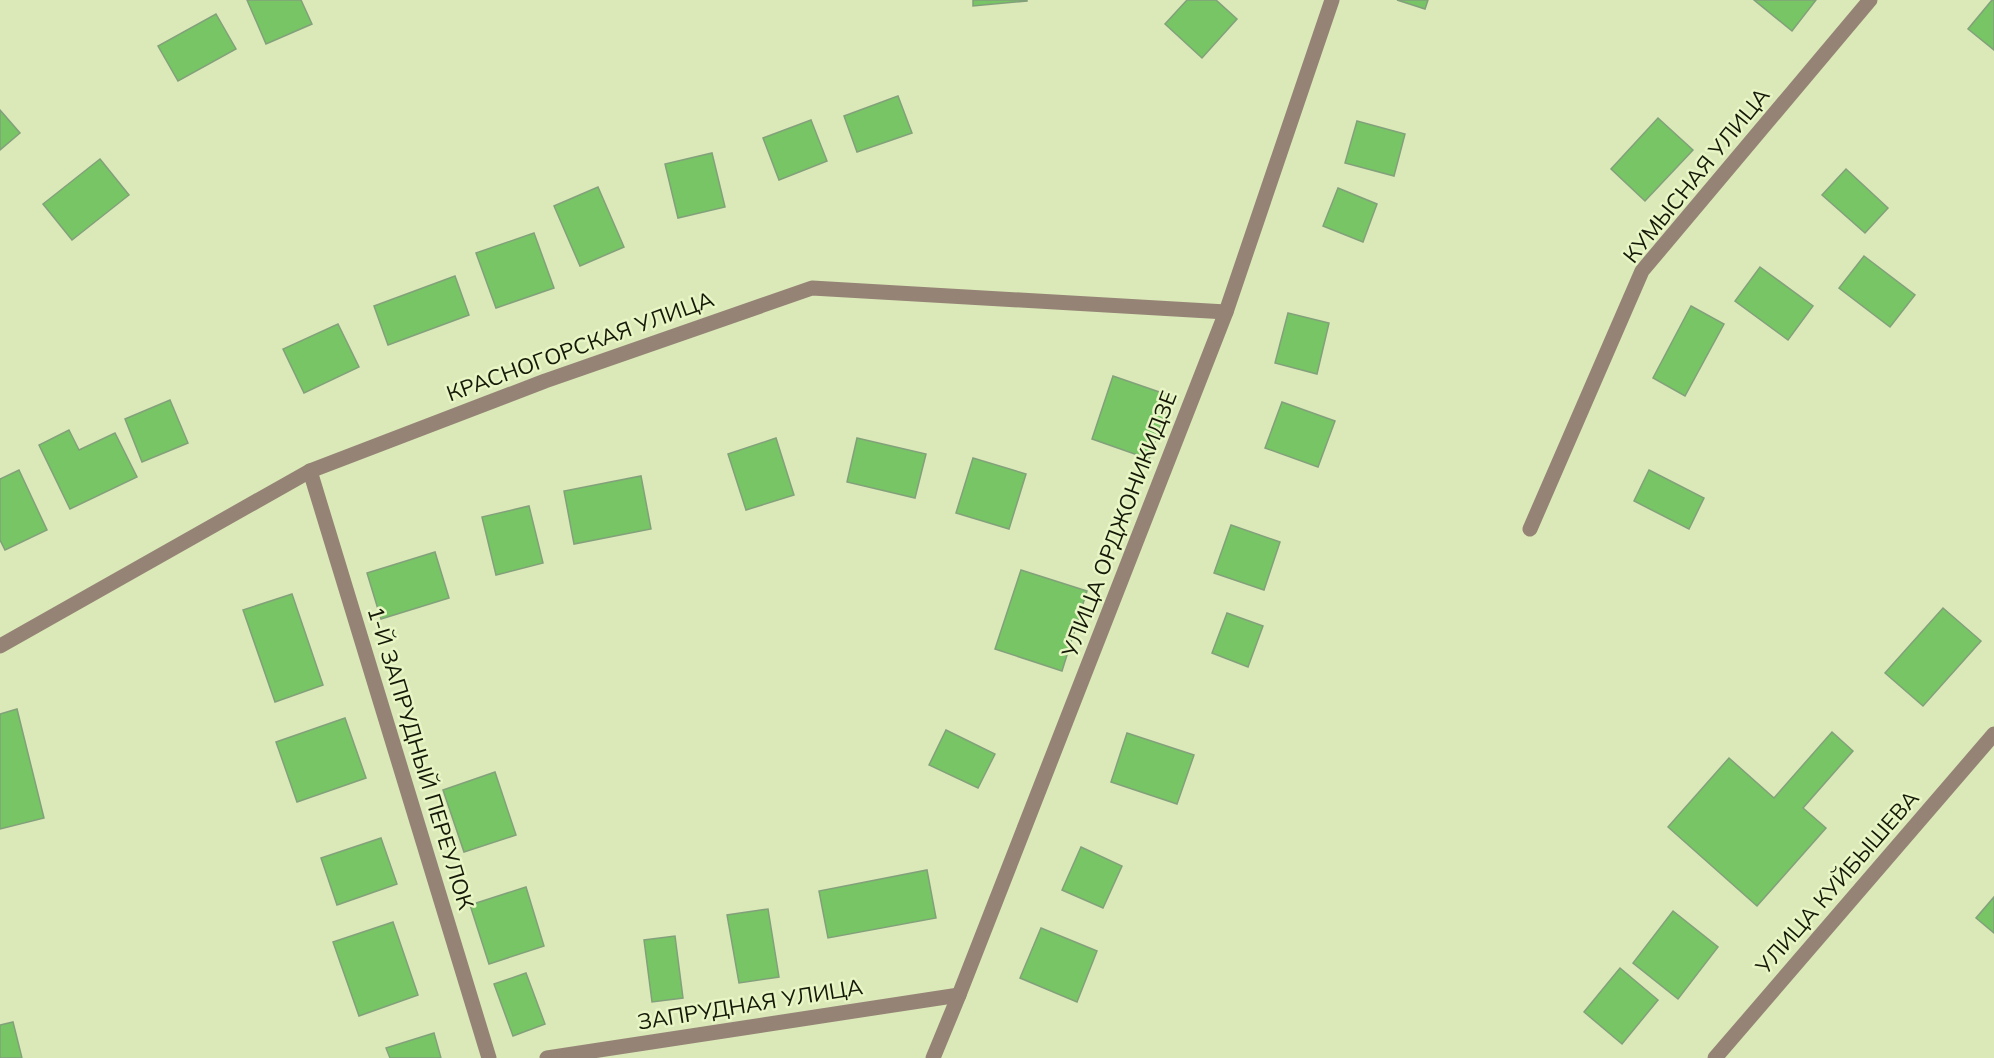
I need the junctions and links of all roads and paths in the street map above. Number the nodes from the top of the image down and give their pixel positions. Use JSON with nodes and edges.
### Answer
{"nodes":[{"id":1,"x":1332,"y":0,"type":"edge"},
{"id":2,"x":1870,"y":0,"type":"edge"},
{"id":3,"x":1226,"y":312,"type":"junction"},
{"id":4,"x":310,"y":471,"type":"junction"},
{"id":5,"x":1530,"y":529,"type":"dead end"},
{"id":6,"x":0,"y":646,"type":"edge"},
{"id":7,"x":1994,"y":734,"type":"edge"},
{"id":8,"x":960,"y":995,"type":"junction"},
{"id":9,"x":489,"y":1058,"type":"edge"},
{"id":10,"x":548,"y":1058,"type":"edge"},
{"id":11,"x":933,"y":1058,"type":"edge"},
{"id":12,"x":1715,"y":1058,"type":"edge"}],
"edges":[{"from":1,"to":3,"type":"street","name":"УЛИЦА ОРДЖОНИКИДЗЕ"},
{"from":2,"to":5,"type":"street","name":"КУМЫСНАЯ УЛИЦА"},
{"from":3,"to":4,"type":"street","name":"КРАСНОГОРСКАЯ УЛИЦА"},
{"from":3,"to":8,"type":"street","name":"УЛИЦА ОРДЖОНИКИДЗЕ"},
{"from":4,"to":6,"type":"street","name":"КРАСНОГОРСКАЯ УЛИЦА"},
{"from":4,"to":9,"type":"street","name":"1-Й ЗАПРУДНЫЙ ПЕРЕУЛОК"},
{"from":7,"to":12,"type":"street","name":"УЛИЦА КУЙБЫШЕВА"},
{"from":8,"to":10,"type":"street","name":"ЗАПРУДНАЯ УЛИЦА"},
{"from":8,"to":11,"type":"street","name":"УЛИЦА ОРДЖОНИКИДЗЕ"}]}
